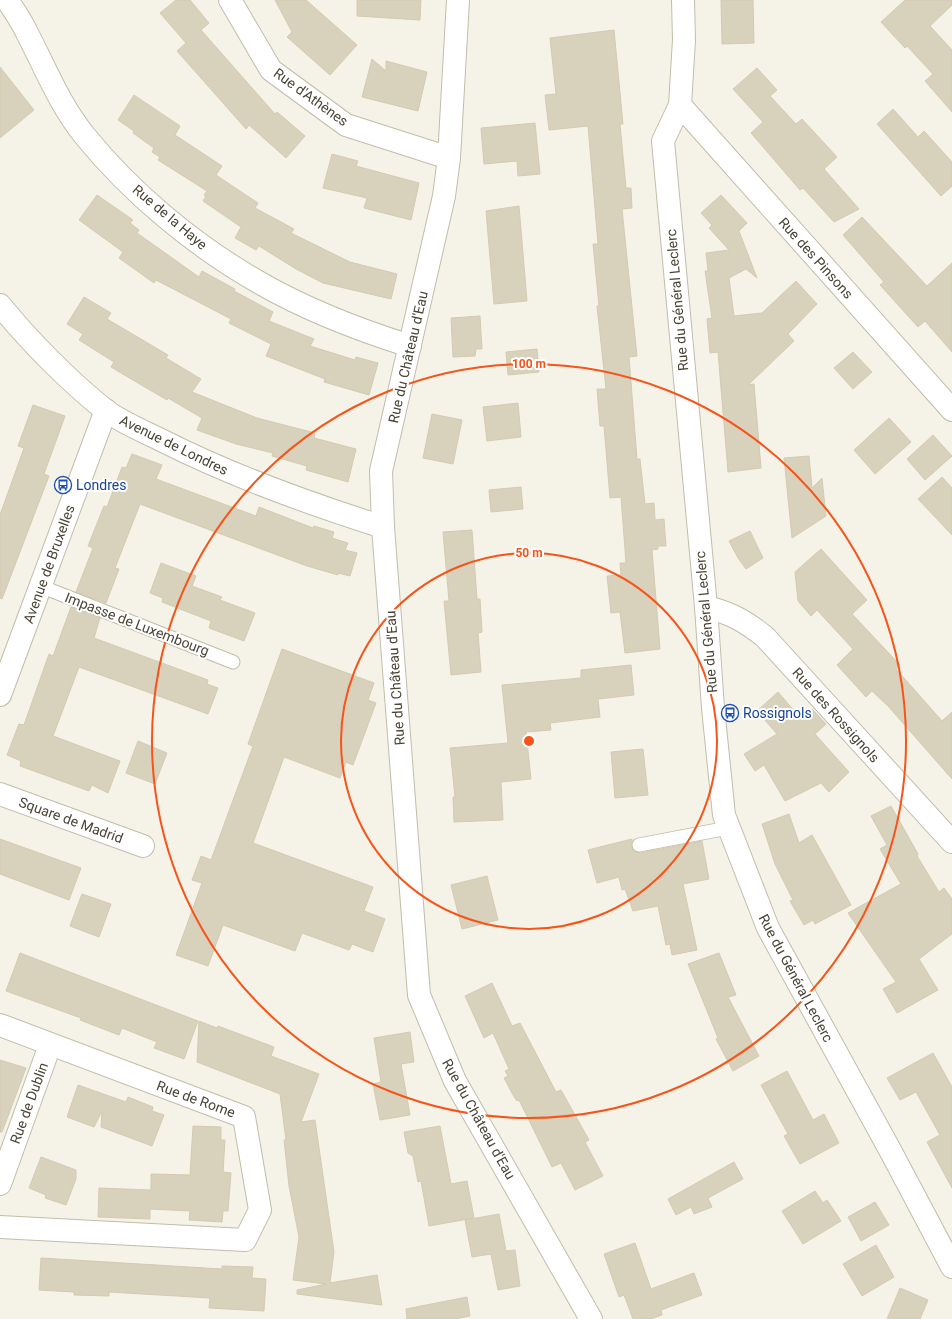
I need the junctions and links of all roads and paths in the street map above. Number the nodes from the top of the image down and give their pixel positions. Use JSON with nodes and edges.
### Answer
{"nodes":[{"id":1,"x":7,"y":0,"type":"edge"},
{"id":2,"x":230,"y":0,"type":"edge"},
{"id":3,"x":458,"y":0,"type":"edge"},
{"id":4,"x":683,"y":0,"type":"edge"},
{"id":5,"x":680,"y":105,"type":"junction"},
{"id":6,"x":449,"y":158,"type":"junction"},
{"id":7,"x":0,"y":305,"type":"edge"},
{"id":8,"x":410,"y":346,"type":"junction"},
{"id":9,"x":106,"y":410,"type":"junction"},
{"id":10,"x":952,"y":410,"type":"edge"},
{"id":11,"x":384,"y":526,"type":"junction"},
{"id":12,"x":40,"y":586,"type":"junction"},
{"id":13,"x":706,"y":607,"type":"junction"},
{"id":14,"x":233,"y":662,"type":"dead end"},
{"id":15,"x":0,"y":693,"type":"edge"},
{"id":16,"x":0,"y":794,"type":"edge"},
{"id":17,"x":728,"y":828,"type":"junction"},
{"id":18,"x":952,"y":842,"type":"edge"},
{"id":19,"x":639,"y":845,"type":"dead end"},
{"id":20,"x":143,"y":846,"type":"dead end"},
{"id":21,"x":0,"y":1025,"type":"edge"},
{"id":22,"x":50,"y":1045,"type":"junction"},
{"id":23,"x":0,"y":1184,"type":"edge"},
{"id":24,"x":0,"y":1227,"type":"edge"},
{"id":25,"x":952,"y":1267,"type":"edge"},
{"id":26,"x":591,"y":1319,"type":"edge"}],
"edges":[{"from":1,"to":8,"type":"street","name":"Rue de la Haye"},
{"from":2,"to":6,"type":"street","name":"Rue d'Athènes"},
{"from":3,"to":6,"type":"street","name":"Rue du Château d'Eau"},
{"from":4,"to":5,"type":"street","name":"Rue du Général Leclerc"},
{"from":5,"to":10,"type":"street","name":"Rue des Pinsons"},
{"from":5,"to":13,"type":"street","name":"Rue du Général Leclerc"},
{"from":6,"to":8,"type":"street","name":"Rue du Château d'Eau"},
{"from":7,"to":9,"type":"street","name":"Avenue de Londres"},
{"from":8,"to":11,"type":"street","name":"Rue du Château d'Eau"},
{"from":9,"to":11,"type":"street","name":"Avenue de Londres"},
{"from":9,"to":12,"type":"street","name":"Avenue de Bruxelles"},
{"from":11,"to":26,"type":"street","name":"Rue du Château d'Eau"},
{"from":12,"to":14,"type":"lane","name":"Impasse de Luxembourg"},
{"from":12,"to":15,"type":"street","name":"Avenue de Bruxelles"},
{"from":13,"to":17,"type":"street","name":"Rue du Général Leclerc"},
{"from":13,"to":18,"type":"street","name":"Rue des Rossignols"},
{"from":16,"to":20,"type":"street","name":"Square de Madrid"},
{"from":17,"to":19,"type":"lane"},
{"from":17,"to":25,"type":"street","name":"Rue du Général Leclerc"},
{"from":21,"to":22,"type":"street","name":"Rue de Rome"},
{"from":22,"to":23,"type":"street","name":"Rue de Dublin"},
{"from":22,"to":24,"type":"street","name":"Rue de Rome"}]}
